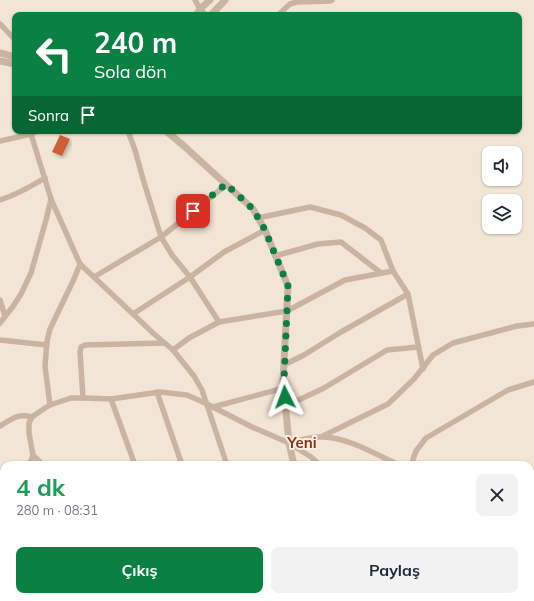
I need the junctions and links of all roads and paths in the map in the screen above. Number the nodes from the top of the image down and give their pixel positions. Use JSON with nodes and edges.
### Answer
{"nodes":[{"id":1,"x":195,"y":0,"type":"edge"},
{"id":2,"x":210,"y":0,"type":"edge"},
{"id":3,"x":225,"y":0,"type":"edge"},
{"id":4,"x":332,"y":0,"type":"edge"},
{"id":5,"x":198,"y":12,"type":"edge"},
{"id":6,"x":214,"y":12,"type":"edge"},
{"id":7,"x":281,"y":12,"type":"edge"},
{"id":8,"x":0,"y":24,"type":"edge"},
{"id":9,"x":12,"y":37,"type":"edge"},
{"id":10,"x":0,"y":53,"type":"edge"},
{"id":11,"x":12,"y":56,"type":"edge"},
{"id":12,"x":0,"y":61,"type":"edge"},
{"id":13,"x":12,"y":63,"type":"edge"},
{"id":14,"x":31,"y":134,"type":"joint"},
{"id":15,"x":129,"y":134,"type":"edge"},
{"id":16,"x":170,"y":134,"type":"edge"},
{"id":17,"x":0,"y":141,"type":"edge"},
{"id":18,"x":45,"y":178,"type":"junction"},
{"id":19,"x":226,"y":184,"type":"junction"},
{"id":20,"x":51,"y":199,"type":"junction"},
{"id":21,"x":0,"y":200,"type":"edge"},
{"id":22,"x":258,"y":218,"type":"junction"},
{"id":23,"x":265,"y":230,"type":"junction"},
{"id":24,"x":161,"y":237,"type":"junction"},
{"id":25,"x":276,"y":256,"type":"junction"},
{"id":26,"x":80,"y":264,"type":"junction"},
{"id":27,"x":393,"y":271,"type":"junction"},
{"id":28,"x":381,"y":273,"type":"junction"},
{"id":29,"x":190,"y":276,"type":"junction"},
{"id":30,"x":94,"y":277,"type":"junction"},
{"id":31,"x":408,"y":294,"type":"junction"},
{"id":32,"x":0,"y":300,"type":"edge"},
{"id":33,"x":287,"y":310,"type":"junction"},
{"id":34,"x":133,"y":314,"type":"junction"},
{"id":35,"x":5,"y":316,"type":"junction"},
{"id":36,"x":219,"y":322,"type":"junction"},
{"id":37,"x":0,"y":323,"type":"edge"},
{"id":38,"x":534,"y":324,"type":"edge"},
{"id":39,"x":0,"y":340,"type":"edge"},
{"id":40,"x":165,"y":343,"type":"junction"},
{"id":41,"x":47,"y":345,"type":"junction"},
{"id":42,"x":418,"y":347,"type":"junction"},
{"id":43,"x":173,"y":350,"type":"junction"},
{"id":44,"x":284,"y":365,"type":"junction"},
{"id":45,"x":423,"y":369,"type":"junction"},
{"id":46,"x":534,"y":382,"type":"edge"},
{"id":47,"x":284,"y":388,"type":"junction"},
{"id":48,"x":157,"y":392,"type":"junction"},
{"id":49,"x":82,"y":398,"type":"junction"},
{"id":50,"x":111,"y":399,"type":"junction"},
{"id":51,"x":206,"y":403,"type":"junction"},
{"id":52,"x":50,"y":405,"type":"junction"},
{"id":53,"x":286,"y":406,"type":"junction"},
{"id":54,"x":213,"y":407,"type":"junction"},
{"id":55,"x":32,"y":417,"type":"junction"},
{"id":56,"x":0,"y":426,"type":"edge"},
{"id":57,"x":323,"y":436,"type":"junction"},
{"id":58,"x":289,"y":443,"type":"junction"},
{"id":59,"x":33,"y":454,"type":"junction"},
{"id":60,"x":31,"y":461,"type":"edge"},
{"id":61,"x":39,"y":461,"type":"edge"},
{"id":62,"x":134,"y":461,"type":"edge"},
{"id":63,"x":181,"y":461,"type":"edge"},
{"id":64,"x":226,"y":461,"type":"edge"},
{"id":65,"x":293,"y":461,"type":"edge"},
{"id":66,"x":316,"y":461,"type":"edge"},
{"id":67,"x":390,"y":461,"type":"edge"},
{"id":68,"x":413,"y":461,"type":"edge"}],
"edges":[{"from":1,"to":5,"type":"street"},
{"from":2,"to":5,"type":"street"},
{"from":3,"to":6,"type":"street"},
{"from":4,"to":7,"type":"street"},
{"from":8,"to":9,"type":"street"},
{"from":10,"to":11,"type":"street"},
{"from":12,"to":13,"type":"street"},
{"from":14,"to":17,"type":"street"},
{"from":14,"to":18,"type":"street"},
{"from":15,"to":24,"type":"street"},
{"from":16,"to":19,"type":"street"},
{"from":18,"to":20,"type":"street"},
{"from":18,"to":21,"type":"street"},
{"from":19,"to":22,"type":"street"},
{"from":19,"to":24,"type":"street"},
{"from":20,"to":26,"type":"street"},
{"from":20,"to":35,"type":"street"},
{"from":22,"to":23,"type":"street"},
{"from":22,"to":27,"type":"street"},
{"from":23,"to":25,"type":"street"},
{"from":23,"to":29,"type":"street"},
{"from":24,"to":29,"type":"street"},
{"from":24,"to":30,"type":"street"},
{"from":25,"to":28,"type":"street"},
{"from":25,"to":33,"type":"street"},
{"from":26,"to":30,"type":"street"},
{"from":26,"to":41,"type":"street"},
{"from":27,"to":28,"type":"street"},
{"from":27,"to":31,"type":"street"},
{"from":28,"to":33,"type":"street"},
{"from":29,"to":34,"type":"street"},
{"from":29,"to":36,"type":"street"},
{"from":30,"to":34,"type":"street"},
{"from":31,"to":42,"type":"street"},
{"from":31,"to":44,"type":"street"},
{"from":32,"to":35,"type":"street"},
{"from":33,"to":36,"type":"street"},
{"from":33,"to":44,"type":"street"},
{"from":34,"to":40,"type":"street"},
{"from":35,"to":37,"type":"street"},
{"from":36,"to":43,"type":"street"},
{"from":38,"to":45,"type":"street"},
{"from":39,"to":41,"type":"street"},
{"from":40,"to":43,"type":"street"},
{"from":40,"to":49,"type":"street"},
{"from":41,"to":52,"type":"street"},
{"from":42,"to":45,"type":"street"},
{"from":42,"to":53,"type":"street"},
{"from":43,"to":51,"type":"street"},
{"from":44,"to":47,"type":"street"},
{"from":45,"to":57,"type":"street"},
{"from":46,"to":68,"type":"street"},
{"from":47,"to":53,"type":"street"},
{"from":47,"to":54,"type":"street"},
{"from":48,"to":50,"type":"street"},
{"from":48,"to":51,"type":"street"},
{"from":48,"to":63,"type":"street"},
{"from":49,"to":50,"type":"street"},
{"from":49,"to":52,"type":"street"},
{"from":50,"to":62,"type":"street"},
{"from":51,"to":54,"type":"street"},
{"from":51,"to":64,"type":"street"},
{"from":52,"to":55,"type":"street"},
{"from":53,"to":58,"type":"street"},
{"from":54,"to":58,"type":"street"},
{"from":55,"to":56,"type":"street"},
{"from":55,"to":59,"type":"street"},
{"from":57,"to":58,"type":"street"},
{"from":57,"to":67,"type":"street"},
{"from":58,"to":65,"type":"street"},
{"from":58,"to":66,"type":"street"},
{"from":59,"to":60,"type":"street"},
{"from":59,"to":61,"type":"street"}]}
